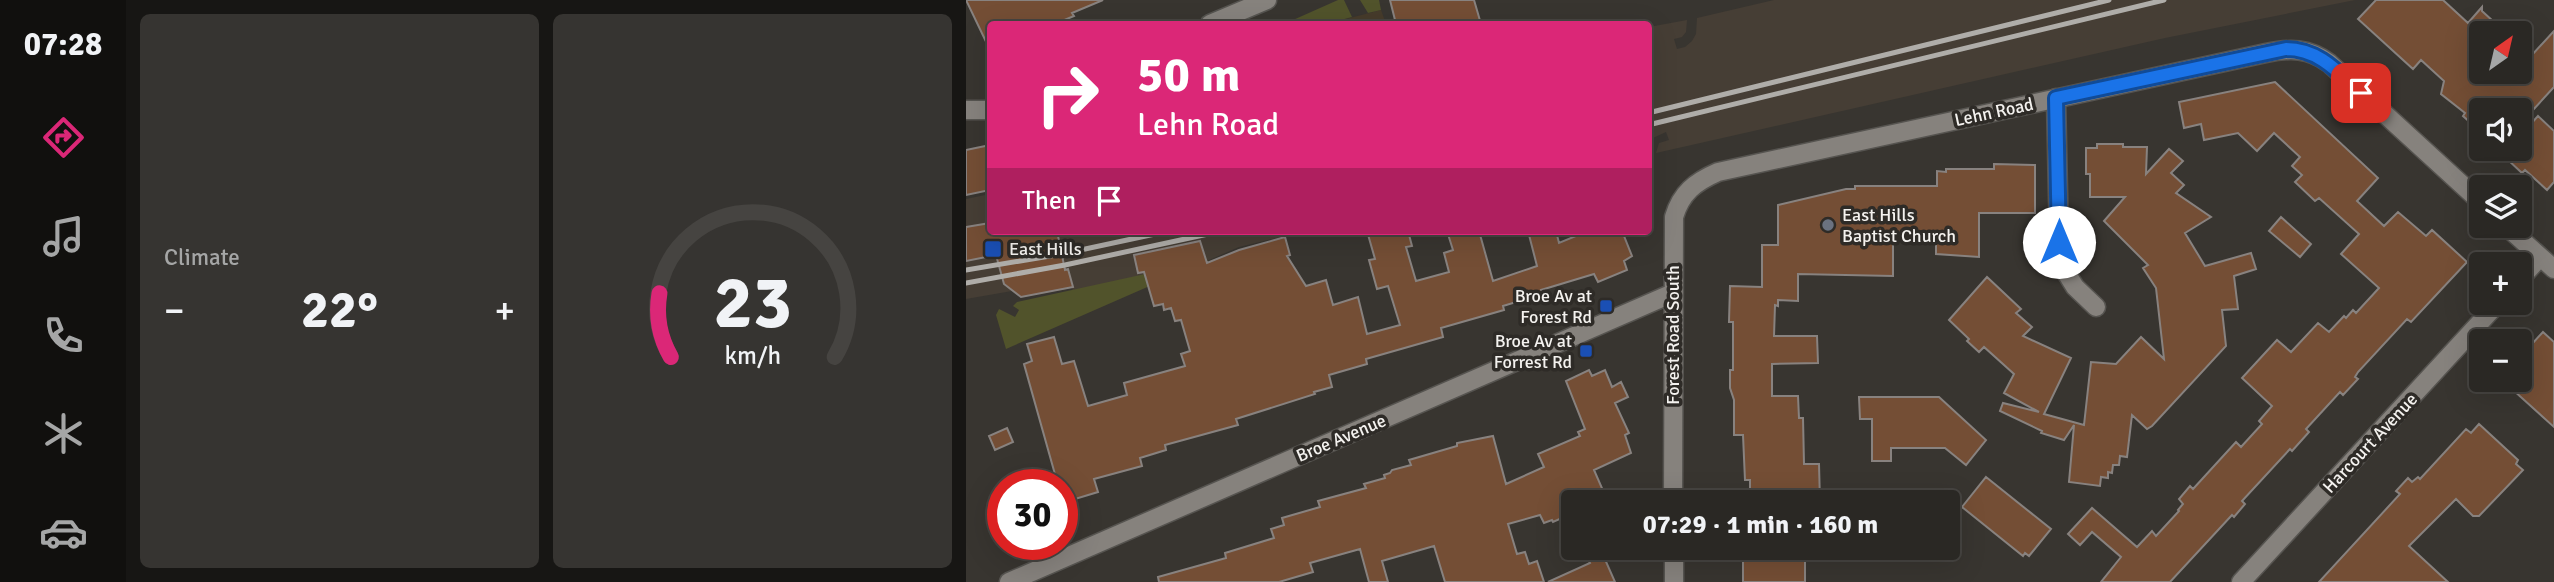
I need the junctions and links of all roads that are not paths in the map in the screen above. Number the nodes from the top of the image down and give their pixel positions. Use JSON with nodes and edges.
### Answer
{"nodes":[{"id":1,"x":1267,"y":0,"type":"edge"},
{"id":2,"x":1217,"y":21,"type":"edge"},
{"id":3,"x":2056,"y":98,"type":"junction"},
{"id":4,"x":966,"y":110,"type":"edge"},
{"id":5,"x":987,"y":110,"type":"edge"},
{"id":6,"x":1702,"y":178,"type":"joint"},
{"id":7,"x":2469,"y":191,"type":"edge"},
{"id":8,"x":2519,"y":238,"type":"edge"},
{"id":9,"x":2540,"y":257,"type":"junction"},
{"id":10,"x":2532,"y":266,"type":"edge"},
{"id":11,"x":2554,"y":269,"type":"edge"},
{"id":12,"x":1673,"y":293,"type":"junction"},
{"id":13,"x":2096,"y":307,"type":"dead end"},
{"id":14,"x":2487,"y":315,"type":"edge"},
{"id":15,"x":1674,"y":490,"type":"edge"},
{"id":16,"x":1674,"y":560,"type":"edge"},
{"id":17,"x":1009,"y":582,"type":"edge"},
{"id":18,"x":1674,"y":582,"type":"edge"},
{"id":19,"x":2241,"y":582,"type":"edge"}],
"edges":[{"from":1,"to":2,"type":"street"},
{"from":3,"to":6,"type":"street","name":"Lehn Road"},
{"from":3,"to":7,"type":"street","name":"Lehn Road"},
{"from":3,"to":13,"type":"street"},
{"from":4,"to":5,"type":"street"},
{"from":6,"to":12,"type":"street","name":"Forest Road South"},
{"from":8,"to":9,"type":"street"},
{"from":9,"to":10,"type":"street"},
{"from":9,"to":11,"type":"street"},
{"from":12,"to":15,"type":"street","name":"Forest Road South"},
{"from":12,"to":17,"type":"street","name":"Broe Avenue"},
{"from":14,"to":19,"type":"street","name":"Harcourt Avenue"},
{"from":16,"to":18,"type":"street"}]}
